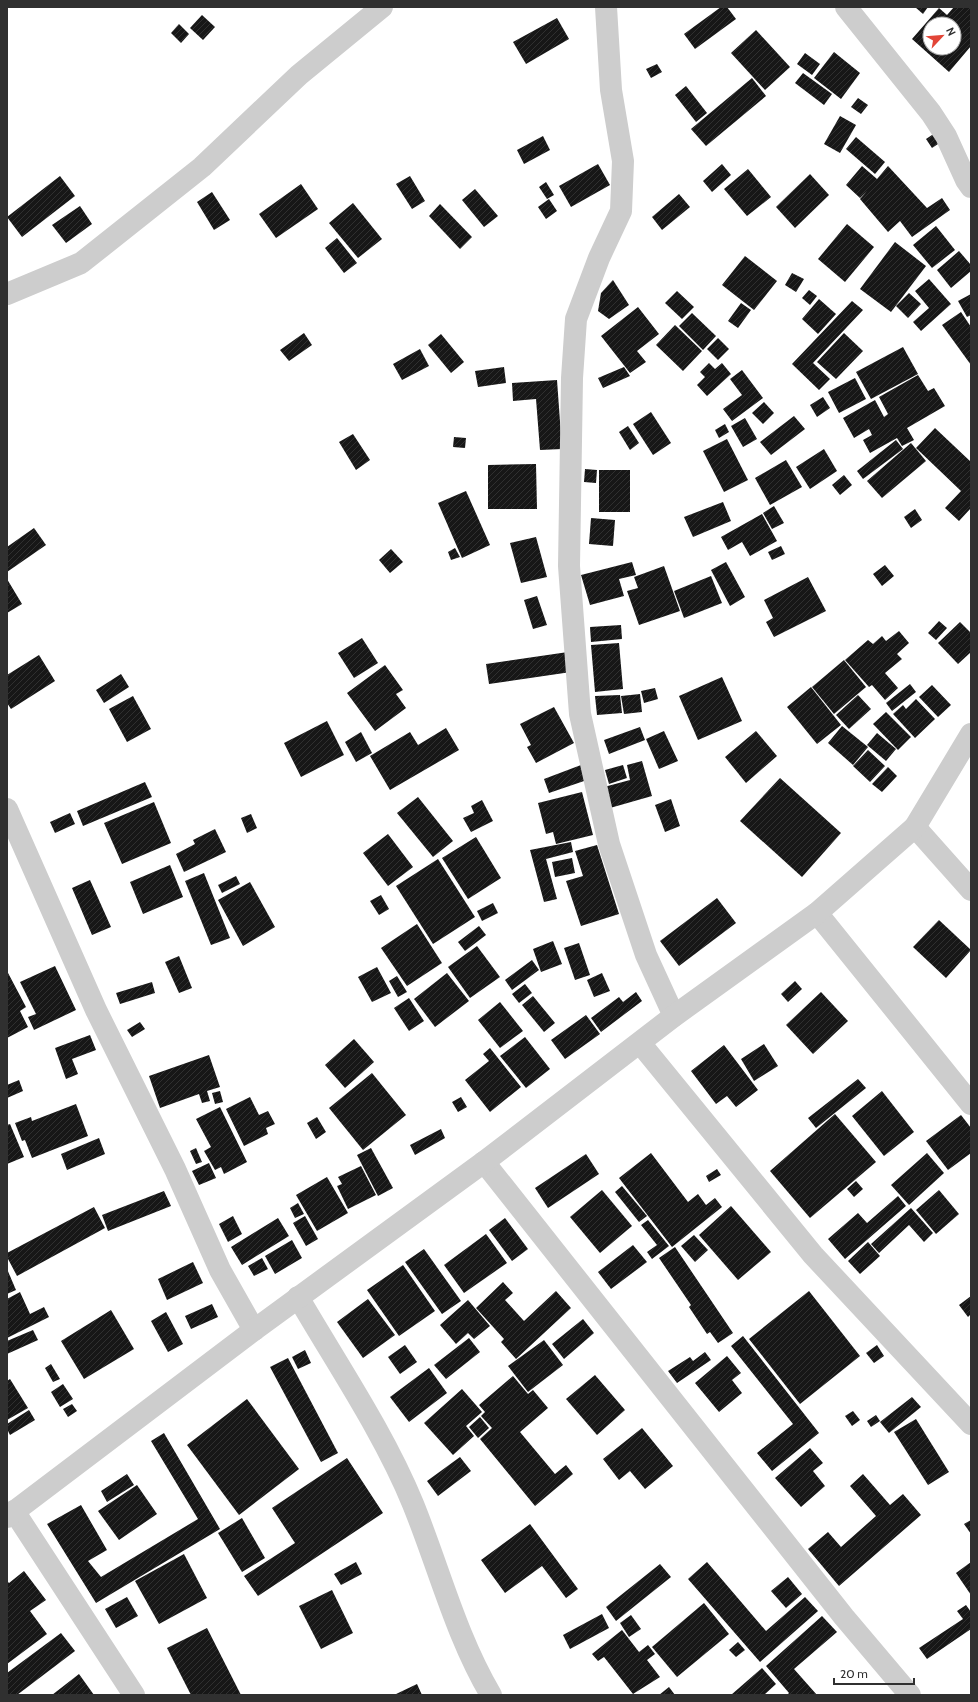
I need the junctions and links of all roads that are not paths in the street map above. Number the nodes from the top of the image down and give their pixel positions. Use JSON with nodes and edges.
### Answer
{"nodes":[{"id":1,"x":382,"y":7,"type":"edge"},
{"id":2,"x":606,"y":7,"type":"edge"},
{"id":3,"x":846,"y":7,"type":"edge"},
{"id":4,"x":971,"y":187,"type":"edge"},
{"id":5,"x":7,"y":294,"type":"edge"},
{"id":6,"x":971,"y":734,"type":"edge"},
{"id":7,"x":7,"y":809,"type":"edge"},
{"id":8,"x":915,"y":827,"type":"junction"},
{"id":9,"x":971,"y":890,"type":"edge"},
{"id":10,"x":817,"y":913,"type":"junction"},
{"id":11,"x":674,"y":1016,"type":"junction"},
{"id":12,"x":640,"y":1043,"type":"junction"},
{"id":13,"x":971,"y":1104,"type":"edge"},
{"id":14,"x":484,"y":1162,"type":"junction"},
{"id":15,"x":298,"y":1297,"type":"junction"},
{"id":16,"x":254,"y":1330,"type":"junction"},
{"id":17,"x":971,"y":1424,"type":"edge"},
{"id":18,"x":11,"y":1514,"type":"edge"},
{"id":19,"x":134,"y":1695,"type":"edge"},
{"id":20,"x":491,"y":1695,"type":"edge"},
{"id":21,"x":910,"y":1695,"type":"edge"}],
"edges":[{"from":1,"to":5,"type":"street"},
{"from":2,"to":11,"type":"street"},
{"from":3,"to":4,"type":"street"},
{"from":6,"to":8,"type":"street"},
{"from":7,"to":16,"type":"street"},
{"from":8,"to":9,"type":"street"},
{"from":8,"to":10,"type":"street"},
{"from":10,"to":11,"type":"street"},
{"from":10,"to":13,"type":"street"},
{"from":11,"to":12,"type":"street"},
{"from":12,"to":14,"type":"street"},
{"from":12,"to":17,"type":"street"},
{"from":14,"to":15,"type":"street"},
{"from":14,"to":21,"type":"street"},
{"from":15,"to":16,"type":"street"},
{"from":15,"to":20,"type":"street"},
{"from":16,"to":18,"type":"street"},
{"from":18,"to":19,"type":"street"}]}
